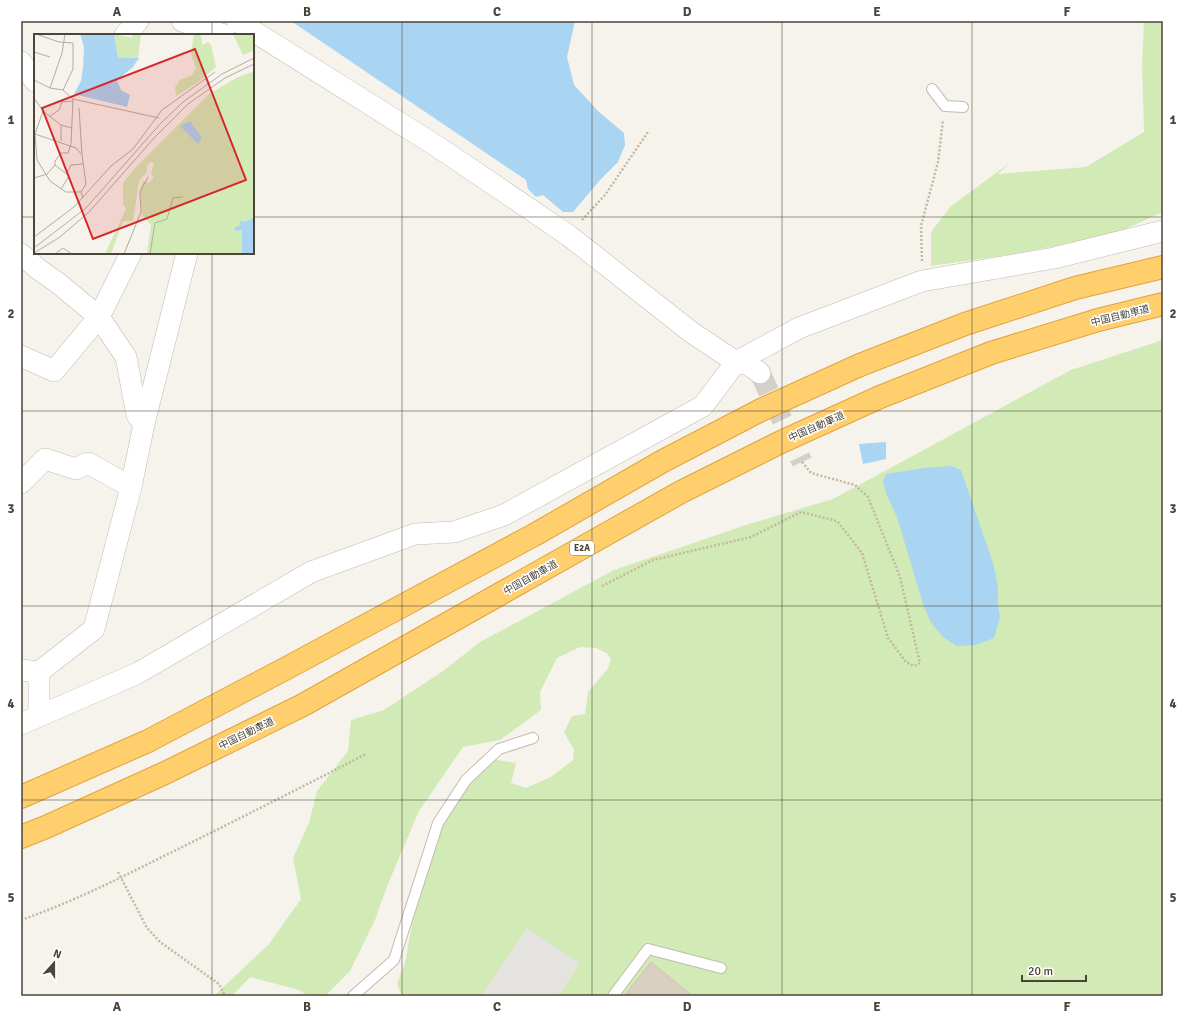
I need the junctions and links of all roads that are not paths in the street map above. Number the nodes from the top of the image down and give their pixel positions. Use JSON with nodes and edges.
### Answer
{"nodes":[{"id":1,"x":138,"y":21,"type":"edge"},
{"id":2,"x":182,"y":21,"type":"edge"},
{"id":3,"x":230,"y":21,"type":"edge"},
{"id":4,"x":237,"y":21,"type":"edge"},
{"id":5,"x":126,"y":34,"type":"edge"},
{"id":6,"x":221,"y":34,"type":"edge"},
{"id":7,"x":224,"y":34,"type":"edge"},
{"id":8,"x":932,"y":89,"type":"dead end"},
{"id":9,"x":963,"y":107,"type":"dead end"},
{"id":10,"x":1163,"y":231,"type":"edge"},
{"id":11,"x":21,"y":254,"type":"edge"},
{"id":12,"x":130,"y":254,"type":"edge"},
{"id":13,"x":187,"y":254,"type":"edge"},
{"id":14,"x":41,"y":261,"type":"edge"},
{"id":15,"x":1163,"y":267,"type":"edge"},
{"id":16,"x":1163,"y":304,"type":"edge"},
{"id":17,"x":99,"y":317,"type":"junction"},
{"id":18,"x":21,"y":356,"type":"edge"},
{"id":19,"x":736,"y":362,"type":"junction"},
{"id":20,"x":760,"y":373,"type":"tunnel mouth"},
{"id":21,"x":144,"y":424,"type":"junction"},
{"id":22,"x":21,"y":483,"type":"edge"},
{"id":23,"x":131,"y":487,"type":"junction"},
{"id":24,"x":30,"y":671,"type":"edge"},
{"id":25,"x":30,"y":720,"type":"edge"},
{"id":26,"x":533,"y":738,"type":"dead end"},
{"id":27,"x":21,"y":797,"type":"edge"},
{"id":28,"x":21,"y":837,"type":"edge"},
{"id":29,"x":721,"y":968,"type":"dead end"},
{"id":30,"x":353,"y":996,"type":"edge"},
{"id":31,"x":613,"y":996,"type":"edge"}],
"edges":[{"from":1,"to":5,"type":"street"},
{"from":2,"to":6,"type":"street"},
{"from":3,"to":7,"type":"street"},
{"from":4,"to":19,"type":"street"},
{"from":8,"to":9,"type":"lane"},
{"from":10,"to":19,"type":"street"},
{"from":11,"to":14,"type":"street"},
{"from":12,"to":17,"type":"street"},
{"from":13,"to":21,"type":"street"},
{"from":14,"to":17,"type":"street"},
{"from":15,"to":27,"type":"highway"},
{"from":16,"to":28,"type":"highway","name":"中国自動車道","number":"E2A"},
{"from":17,"to":18,"type":"street"},
{"from":17,"to":21,"type":"street"},
{"from":19,"to":20,"type":"street"},
{"from":19,"to":25,"type":"street"},
{"from":21,"to":23,"type":"street"},
{"from":22,"to":23,"type":"street"},
{"from":23,"to":24,"type":"street"},
{"from":24,"to":25,"type":"street"},
{"from":26,"to":30,"type":"lane"},
{"from":29,"to":31,"type":"lane"}]}
